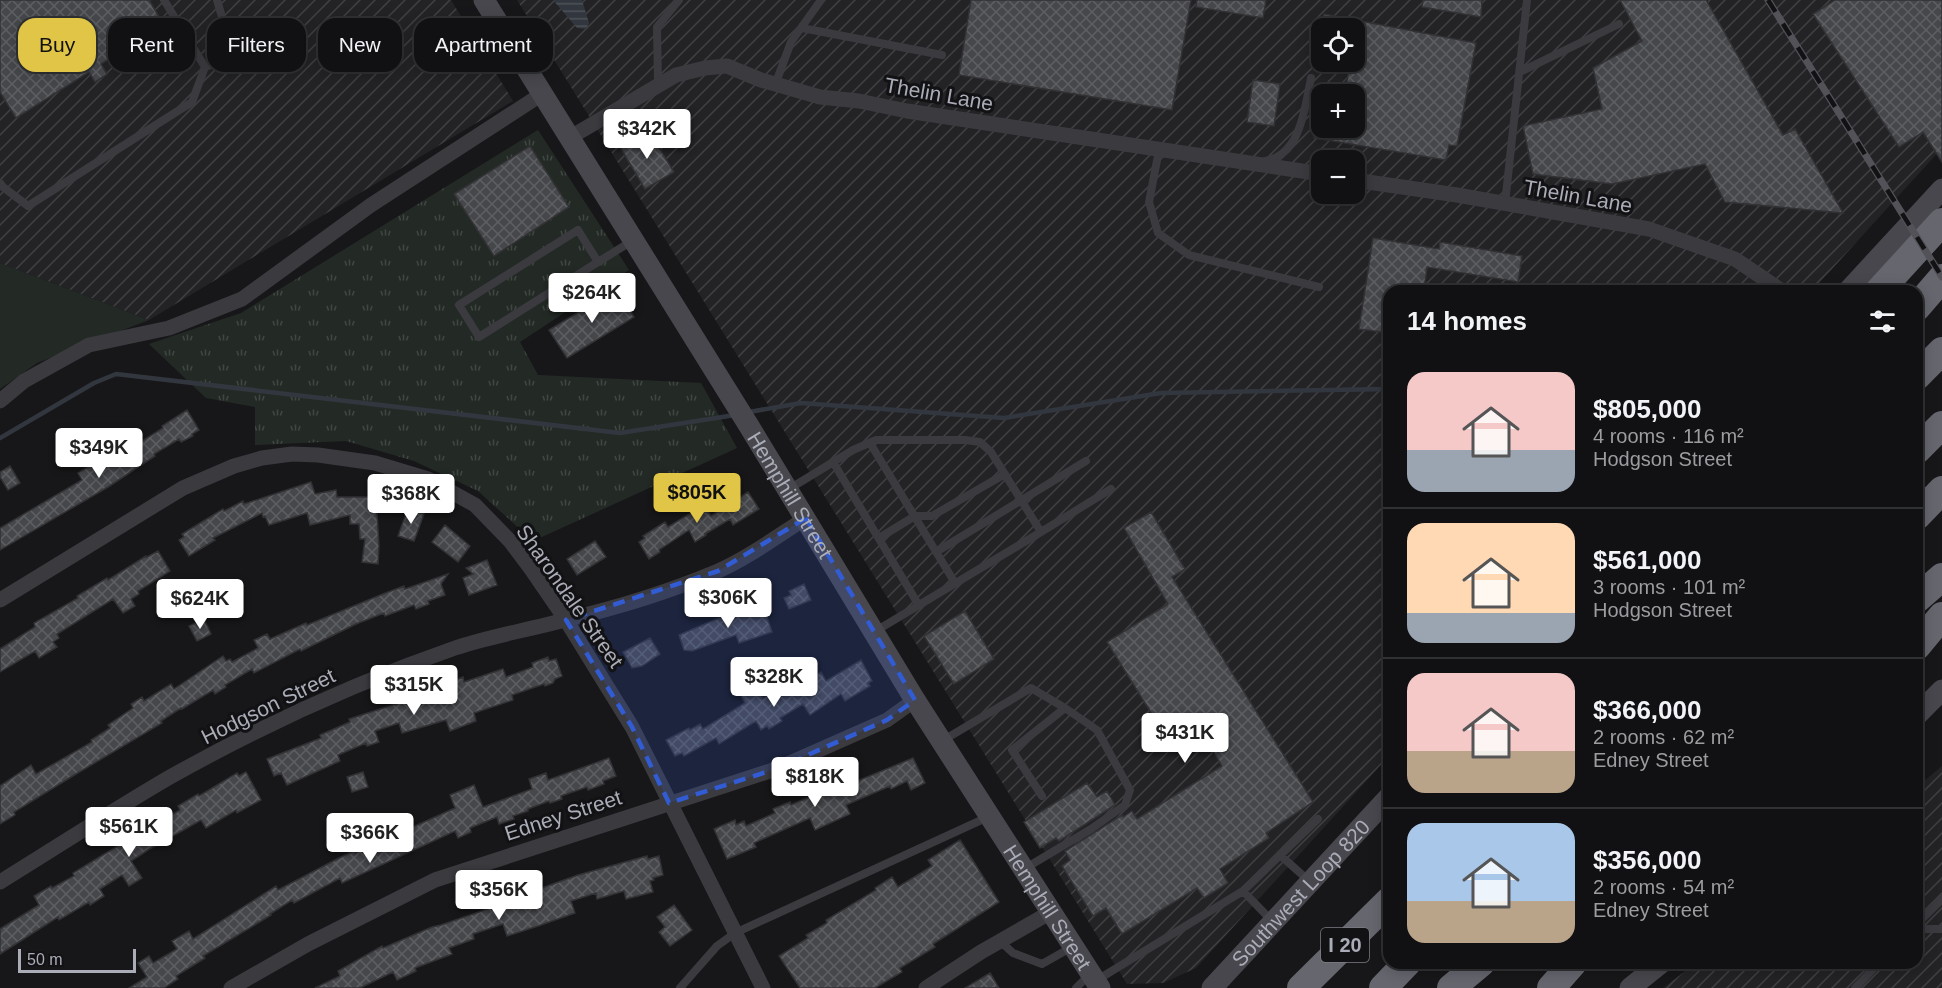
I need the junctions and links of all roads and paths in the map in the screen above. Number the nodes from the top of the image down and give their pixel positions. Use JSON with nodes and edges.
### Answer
{"nodes":[{"id":1,"x":164,"y":0,"type":"edge"},
{"id":2,"x":217,"y":0,"type":"edge"},
{"id":3,"x":484,"y":0,"type":"edge"},
{"id":4,"x":679,"y":0,"type":"edge"},
{"id":5,"x":821,"y":0,"type":"edge"},
{"id":6,"x":1527,"y":0,"type":"edge"},
{"id":7,"x":1619,"y":24,"type":"dead end"},
{"id":8,"x":802,"y":28,"type":"junction"},
{"id":9,"x":942,"y":55,"type":"dead end"},
{"id":10,"x":205,"y":67,"type":"junction"},
{"id":11,"x":1520,"y":72,"type":"junction"},
{"id":12,"x":1311,"y":78,"type":"dead end"},
{"id":13,"x":658,"y":84,"type":"junction"},
{"id":14,"x":775,"y":85,"type":"junction"},
{"id":15,"x":542,"y":94,"type":"junction"},
{"id":16,"x":569,"y":138,"type":"junction"},
{"id":17,"x":1159,"y":150,"type":"junction"},
{"id":18,"x":1252,"y":164,"type":"junction"},
{"id":19,"x":1311,"y":172,"type":"edge"},
{"id":20,"x":1365,"y":182,"type":"edge"},
{"id":21,"x":0,"y":183,"type":"edge"},
{"id":22,"x":1942,"y":189,"type":"edge"},
{"id":23,"x":1505,"y":204,"type":"junction"},
{"id":24,"x":1942,"y":222,"type":"edge"},
{"id":25,"x":633,"y":240,"type":"junction"},
{"id":26,"x":598,"y":262,"type":"junction"},
{"id":27,"x":1942,"y":278,"type":"edge"},
{"id":28,"x":1773,"y":285,"type":"edge"},
{"id":29,"x":1854,"y":285,"type":"edge"},
{"id":30,"x":1884,"y":285,"type":"edge"},
{"id":31,"x":1319,"y":287,"type":"dead end"},
{"id":32,"x":1923,"y":300,"type":"edge"},
{"id":33,"x":1942,"y":351,"type":"edge"},
{"id":34,"x":1923,"y":370,"type":"edge"},
{"id":35,"x":0,"y":401,"type":"edge"},
{"id":36,"x":1942,"y":425,"type":"edge"},
{"id":37,"x":870,"y":443,"type":"junction"},
{"id":38,"x":1923,"y":444,"type":"edge"},
{"id":39,"x":1086,"y":461,"type":"dead end"},
{"id":40,"x":833,"y":462,"type":"junction"},
{"id":41,"x":1005,"y":474,"type":"junction"},
{"id":42,"x":1111,"y":489,"type":"dead end"},
{"id":43,"x":788,"y":490,"type":"junction"},
{"id":44,"x":1942,"y":490,"type":"edge"},
{"id":45,"x":1021,"y":500,"type":"junction"},
{"id":46,"x":1923,"y":510,"type":"edge"},
{"id":47,"x":915,"y":516,"type":"junction"},
{"id":48,"x":806,"y":518,"type":"junction"},
{"id":49,"x":1041,"y":532,"type":"junction"},
{"id":50,"x":879,"y":538,"type":"junction"},
{"id":51,"x":936,"y":552,"type":"junction"},
{"id":52,"x":1942,"y":577,"type":"edge"},
{"id":53,"x":955,"y":583,"type":"junction"},
{"id":54,"x":1923,"y":594,"type":"edge"},
{"id":55,"x":0,"y":600,"type":"edge"},
{"id":56,"x":918,"y":604,"type":"junction"},
{"id":57,"x":1942,"y":616,"type":"edge"},
{"id":58,"x":566,"y":620,"type":"junction"},
{"id":59,"x":874,"y":632,"type":"junction"},
{"id":60,"x":1923,"y":639,"type":"edge"},
{"id":61,"x":1942,"y":690,"type":"edge"},
{"id":62,"x":915,"y":700,"type":"junction"},
{"id":63,"x":1065,"y":708,"type":"junction"},
{"id":64,"x":1923,"y":709,"type":"edge"},
{"id":65,"x":941,"y":741,"type":"junction"},
{"id":66,"x":1042,"y":796,"type":"dead end"},
{"id":67,"x":669,"y":803,"type":"junction"},
{"id":68,"x":1383,"y":803,"type":"edge"},
{"id":69,"x":990,"y":817,"type":"junction"},
{"id":70,"x":1318,"y":819,"type":"dead end"},
{"id":71,"x":1280,"y":855,"type":"junction"},
{"id":72,"x":1024,"y":869,"type":"junction"},
{"id":73,"x":0,"y":882,"type":"edge"},
{"id":74,"x":1310,"y":882,"type":"junction"},
{"id":75,"x":1243,"y":891,"type":"junction"},
{"id":76,"x":1942,"y":898,"type":"edge"},
{"id":77,"x":1383,"y":908,"type":"edge"},
{"id":78,"x":1052,"y":912,"type":"junction"},
{"id":79,"x":1923,"y":918,"type":"edge"},
{"id":80,"x":1273,"y":922,"type":"junction"},
{"id":81,"x":1923,"y":929,"type":"edge"},
{"id":82,"x":1942,"y":929,"type":"edge"},
{"id":83,"x":735,"y":933,"type":"junction"},
{"id":84,"x":1001,"y":942,"type":"junction"},
{"id":85,"x":1073,"y":946,"type":"junction"},
{"id":86,"x":1401,"y":969,"type":"edge"},
{"id":87,"x":1474,"y":969,"type":"edge"},
{"id":88,"x":1568,"y":969,"type":"edge"},
{"id":89,"x":1654,"y":969,"type":"edge"},
{"id":90,"x":1873,"y":969,"type":"edge"},
{"id":91,"x":1090,"y":983,"type":"edge"},
{"id":92,"x":231,"y":988,"type":"edge"},
{"id":93,"x":680,"y":988,"type":"edge"},
{"id":94,"x":764,"y":988,"type":"edge"},
{"id":95,"x":926,"y":988,"type":"edge"},
{"id":96,"x":1212,"y":988,"type":"edge"},
{"id":97,"x":1301,"y":988,"type":"edge"},
{"id":98,"x":1383,"y":988,"type":"edge"},
{"id":99,"x":1451,"y":988,"type":"edge"},
{"id":100,"x":1551,"y":988,"type":"edge"},
{"id":101,"x":1630,"y":988,"type":"edge"},
{"id":102,"x":1855,"y":988,"type":"edge"}],
"edges":[{"from":1,"to":10,"type":"lane"},
{"from":2,"to":10,"type":"lane"},
{"from":3,"to":15,"type":"main road","name":"Hemphill Street"},
{"from":4,"to":13,"type":"lane"},
{"from":5,"to":8,"type":"lane"},
{"from":6,"to":11,"type":"lane"},
{"from":7,"to":11,"type":"lane"},
{"from":8,"to":9,"type":"lane"},
{"from":8,"to":14,"type":"lane"},
{"from":10,"to":21,"type":"lane"},
{"from":11,"to":23,"type":"lane"},
{"from":12,"to":18,"type":"lane"},
{"from":13,"to":14,"type":"street","name":"Thelin Lane"},
{"from":13,"to":16,"type":"street","name":"Thelin Lane"},
{"from":14,"to":17,"type":"street","name":"Thelin Lane"},
{"from":15,"to":16,"type":"main road","name":"Hemphill Street"},
{"from":15,"to":35,"type":"street"},
{"from":16,"to":25,"type":"main road","name":"Hemphill Street"},
{"from":17,"to":18,"type":"street","name":"Thelin Lane"},
{"from":17,"to":31,"type":"lane"},
{"from":18,"to":19,"type":"street","name":"Thelin Lane"},
{"from":20,"to":23,"type":"street","name":"Thelin Lane"},
{"from":22,"to":29,"type":"main road"},
{"from":23,"to":28,"type":"street","name":"Thelin Lane"},
{"from":24,"to":30,"type":"highway"},
{"from":25,"to":26,"type":"lane"},
{"from":25,"to":43,"type":"main road","name":"Hemphill Street"},
{"from":26,"to":26,"type":"lane"},
{"from":27,"to":32,"type":"highway"},
{"from":33,"to":34,"type":"highway"},
{"from":36,"to":38,"type":"highway"},
{"from":37,"to":40,"type":"lane"},
{"from":37,"to":41,"type":"lane"},
{"from":37,"to":47,"type":"lane"},
{"from":39,"to":45,"type":"lane"},
{"from":40,"to":43,"type":"lane"},
{"from":40,"to":50,"type":"lane"},
{"from":41,"to":45,"type":"lane"},
{"from":41,"to":47,"type":"lane"},
{"from":42,"to":49,"type":"lane"},
{"from":43,"to":48,"type":"main road","name":"Hemphill Street"},
{"from":44,"to":46,"type":"highway"},
{"from":45,"to":49,"type":"lane"},
{"from":45,"to":51,"type":"lane"},
{"from":47,"to":50,"type":"lane"},
{"from":47,"to":51,"type":"lane"},
{"from":48,"to":58,"type":"street","name":"Hodgson Street"},
{"from":48,"to":59,"type":"main road","name":"Hemphill Street"},
{"from":49,"to":53,"type":"lane"},
{"from":50,"to":56,"type":"lane"},
{"from":51,"to":53,"type":"lane"},
{"from":52,"to":54,"type":"highway"},
{"from":53,"to":56,"type":"lane"},
{"from":55,"to":58,"type":"street","name":"Sharondale Street"},
{"from":56,"to":59,"type":"lane"},
{"from":57,"to":60,"type":"highway"},
{"from":58,"to":67,"type":"street","name":"Sharondale Street"},
{"from":58,"to":73,"type":"street","name":"Hodgson Street"},
{"from":59,"to":62,"type":"main road","name":"Hemphill Street"},
{"from":61,"to":64,"type":"main road"},
{"from":62,"to":65,"type":"main road","name":"Hemphill Street"},
{"from":62,"to":67,"type":"street","name":"Edney Street"},
{"from":63,"to":65,"type":"lane"},
{"from":63,"to":66,"type":"lane"},
{"from":63,"to":72,"type":"lane"},
{"from":65,"to":69,"type":"main road","name":"Hemphill Street"},
{"from":67,"to":83,"type":"street","name":"Sharondale Street"},
{"from":67,"to":92,"type":"street","name":"Edney Street"},
{"from":68,"to":74,"type":"main road","name":"Southwest Loop 820"},
{"from":69,"to":72,"type":"main road","name":"Hemphill Street"},
{"from":69,"to":83,"type":"lane"},
{"from":70,"to":71,"type":"lane"},
{"from":71,"to":74,"type":"lane"},
{"from":71,"to":75,"type":"lane"},
{"from":72,"to":78,"type":"main road","name":"Hemphill Street"},
{"from":74,"to":80,"type":"main road","name":"Southwest Loop 820"},
{"from":75,"to":80,"type":"lane"},
{"from":75,"to":91,"type":"lane"},
{"from":76,"to":79,"type":"lane"},
{"from":77,"to":97,"type":"highway","number":"I 20"},
{"from":78,"to":84,"type":"street"},
{"from":78,"to":85,"type":"main road","name":"Hemphill Street"},
{"from":80,"to":96,"type":"main road","name":"Southwest Loop 820"},
{"from":81,"to":82,"type":"lane"},
{"from":83,"to":93,"type":"lane"},
{"from":83,"to":94,"type":"street","name":"Sharondale Street"},
{"from":84,"to":85,"type":"lane"},
{"from":84,"to":95,"type":"street"},
{"from":85,"to":91,"type":"main road","name":"Hemphill Street"},
{"from":86,"to":98,"type":"highway","number":"I 20"},
{"from":87,"to":99,"type":"highway"},
{"from":88,"to":100,"type":"highway"},
{"from":89,"to":101,"type":"main road"},
{"from":90,"to":102,"type":"lane"}]}
